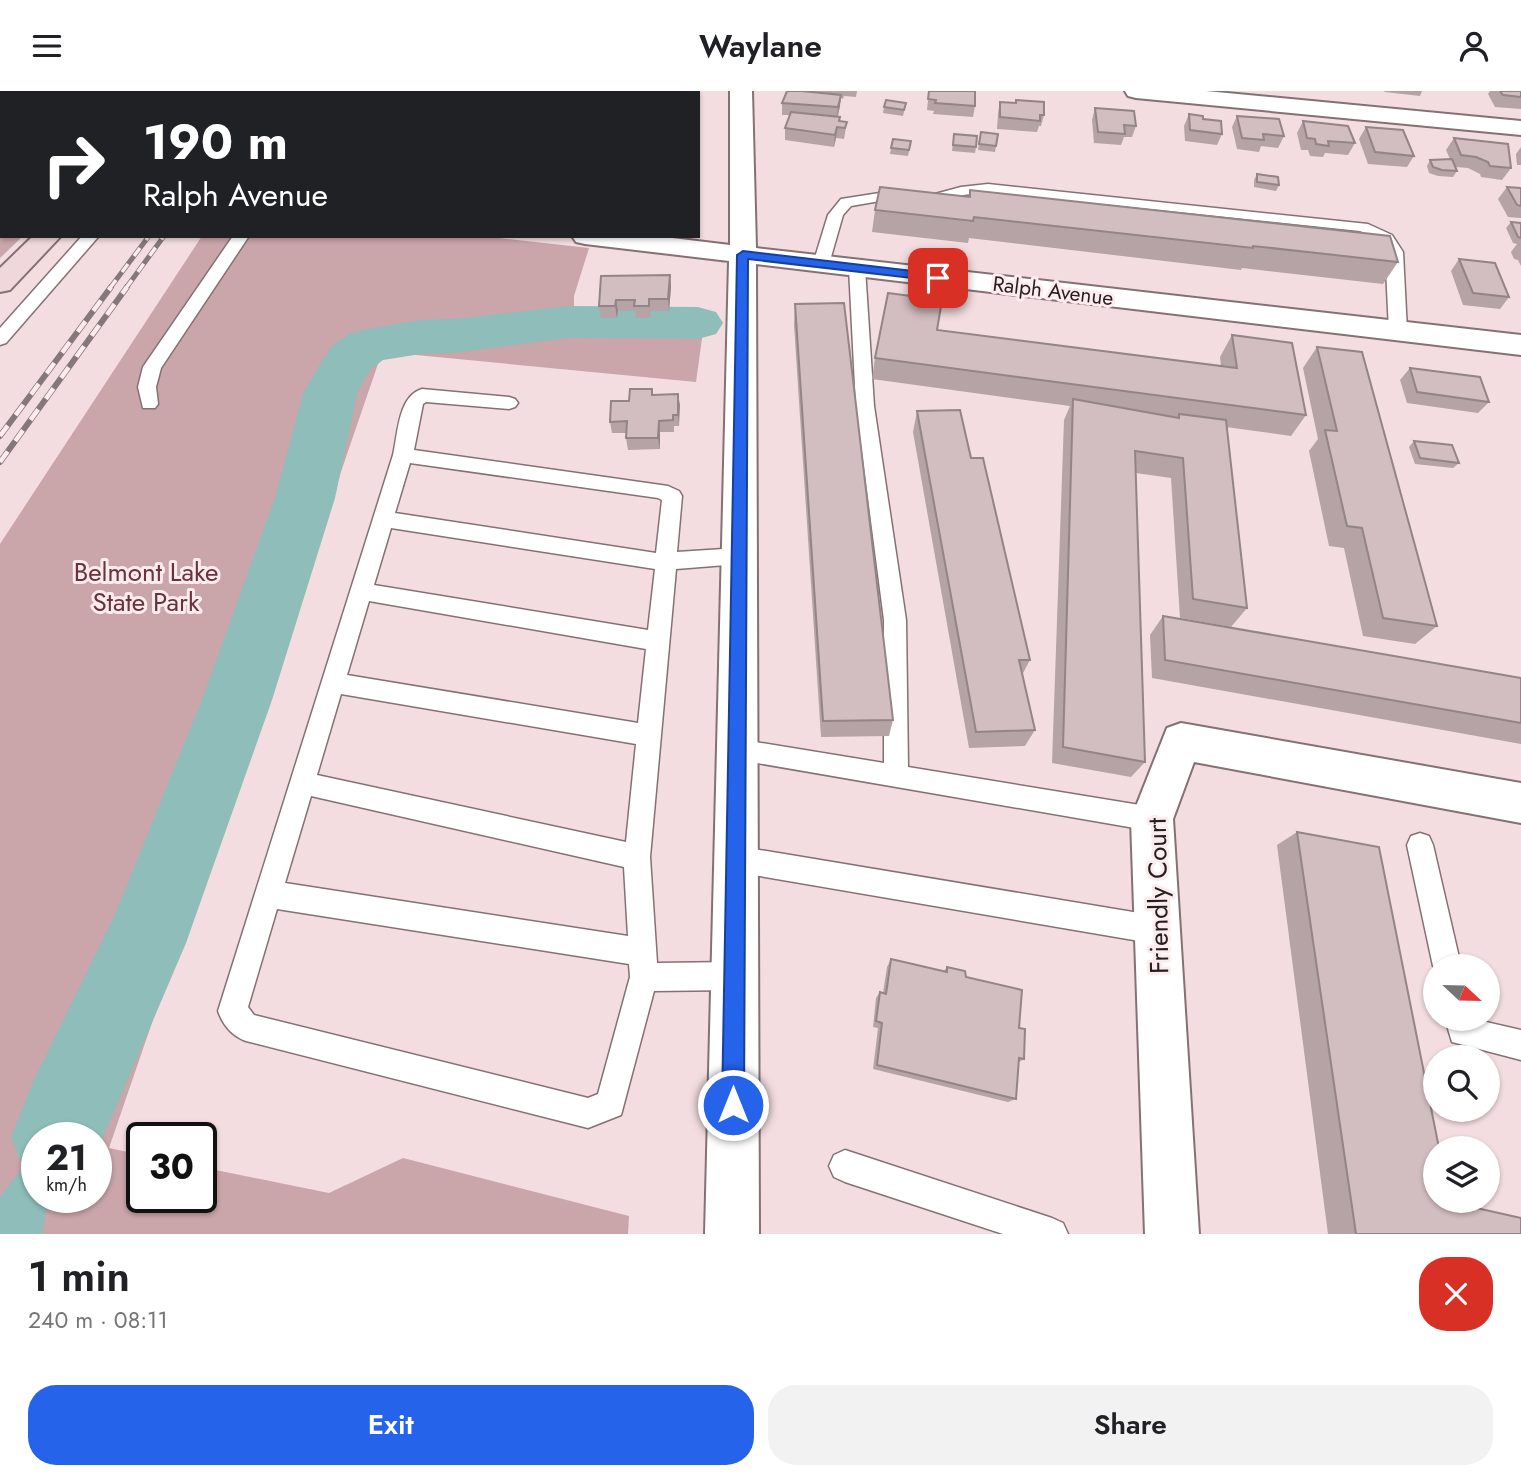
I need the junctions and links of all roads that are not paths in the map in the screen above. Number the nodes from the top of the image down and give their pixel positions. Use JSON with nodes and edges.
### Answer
{"nodes":[{"id":1,"x":741,"y":91,"type":"edge"},
{"id":2,"x":1136,"y":91,"type":"edge"},
{"id":3,"x":1521,"y":128,"type":"edge"},
{"id":4,"x":46,"y":238,"type":"edge"},
{"id":5,"x":89,"y":238,"type":"edge"},
{"id":6,"x":240,"y":238,"type":"edge"},
{"id":7,"x":602,"y":238,"type":"edge"},
{"id":8,"x":743,"y":255,"type":"junction"},
{"id":9,"x":821,"y":264,"type":"junction"},
{"id":10,"x":857,"y":268,"type":"junction"},
{"id":11,"x":0,"y":284,"type":"edge"},
{"id":12,"x":1398,"y":331,"type":"junction"},
{"id":13,"x":0,"y":339,"type":"edge"},
{"id":14,"x":1521,"y":345,"type":"edge"},
{"id":15,"x":509,"y":403,"type":"dead end"},
{"id":16,"x":149,"y":404,"type":"dead end"},
{"id":17,"x":403,"y":455,"type":"junction"},
{"id":18,"x":384,"y":519,"type":"junction"},
{"id":19,"x":739,"y":556,"type":"junction"},
{"id":20,"x":666,"y":563,"type":"junction"},
{"id":21,"x":361,"y":591,"type":"junction"},
{"id":22,"x":657,"y":641,"type":"junction"},
{"id":23,"x":333,"y":683,"type":"junction"},
{"id":24,"x":650,"y":736,"type":"junction"},
{"id":25,"x":737,"y":750,"type":"junction"},
{"id":26,"x":896,"y":776,"type":"junction"},
{"id":27,"x":302,"y":783,"type":"junction"},
{"id":28,"x":1521,"y":803,"type":"edge"},
{"id":29,"x":1152,"y":819,"type":"junction"},
{"id":30,"x":1420,"y":845,"type":"dead end"},
{"id":31,"x":636,"y":857,"type":"junction"},
{"id":32,"x":736,"y":859,"type":"junction"},
{"id":33,"x":268,"y":894,"type":"junction"},
{"id":34,"x":1157,"y":930,"type":"junction"},
{"id":35,"x":1444,"y":954,"type":"edge"},
{"id":36,"x":643,"y":965,"type":"junction"},
{"id":37,"x":734,"y":976,"type":"junction"},
{"id":38,"x":1462,"y":1031,"type":"edge"},
{"id":39,"x":1521,"y":1045,"type":"edge"},
{"id":40,"x":845,"y":1166,"type":"dead end"},
{"id":41,"x":732,"y":1234,"type":"edge"},
{"id":42,"x":1052,"y":1234,"type":"edge"},
{"id":43,"x":1172,"y":1234,"type":"edge"}],
"edges":[{"from":1,"to":8,"type":"street"},
{"from":2,"to":3,"type":"street"},
{"from":4,"to":11,"type":"main road"},
{"from":5,"to":13,"type":"lane"},
{"from":6,"to":16,"type":"lane"},
{"from":7,"to":8,"type":"street","name":"Ralph Avenue"},
{"from":8,"to":9,"type":"street","name":"Ralph Avenue"},
{"from":8,"to":19,"type":"street"},
{"from":9,"to":10,"type":"street","name":"Ralph Avenue"},
{"from":9,"to":12,"type":"lane"},
{"from":10,"to":12,"type":"street","name":"Ralph Avenue"},
{"from":10,"to":26,"type":"lane"},
{"from":12,"to":14,"type":"street","name":"Ralph Avenue"},
{"from":15,"to":17,"type":"lane"},
{"from":17,"to":18,"type":"lane"},
{"from":17,"to":20,"type":"lane"},
{"from":18,"to":20,"type":"lane"},
{"from":18,"to":21,"type":"lane"},
{"from":19,"to":20,"type":"lane"},
{"from":19,"to":25,"type":"street"},
{"from":20,"to":22,"type":"lane"},
{"from":21,"to":22,"type":"lane"},
{"from":21,"to":23,"type":"lane"},
{"from":22,"to":24,"type":"lane"},
{"from":23,"to":24,"type":"lane"},
{"from":23,"to":27,"type":"lane"},
{"from":24,"to":31,"type":"lane"},
{"from":25,"to":26,"type":"lane"},
{"from":25,"to":32,"type":"street"},
{"from":26,"to":29,"type":"lane"},
{"from":27,"to":31,"type":"lane"},
{"from":27,"to":33,"type":"lane"},
{"from":28,"to":29,"type":"street","name":"Friendly Court"},
{"from":29,"to":34,"type":"street","name":"Friendly Court"},
{"from":30,"to":35,"type":"lane"},
{"from":31,"to":36,"type":"lane"},
{"from":32,"to":34,"type":"lane"},
{"from":32,"to":37,"type":"street"},
{"from":33,"to":36,"type":"lane"},
{"from":33,"to":36,"type":"lane"},
{"from":34,"to":43,"type":"street","name":"Friendly Court"},
{"from":36,"to":37,"type":"lane"},
{"from":37,"to":41,"type":"street"},
{"from":38,"to":39,"type":"lane"},
{"from":40,"to":42,"type":"lane"}]}
